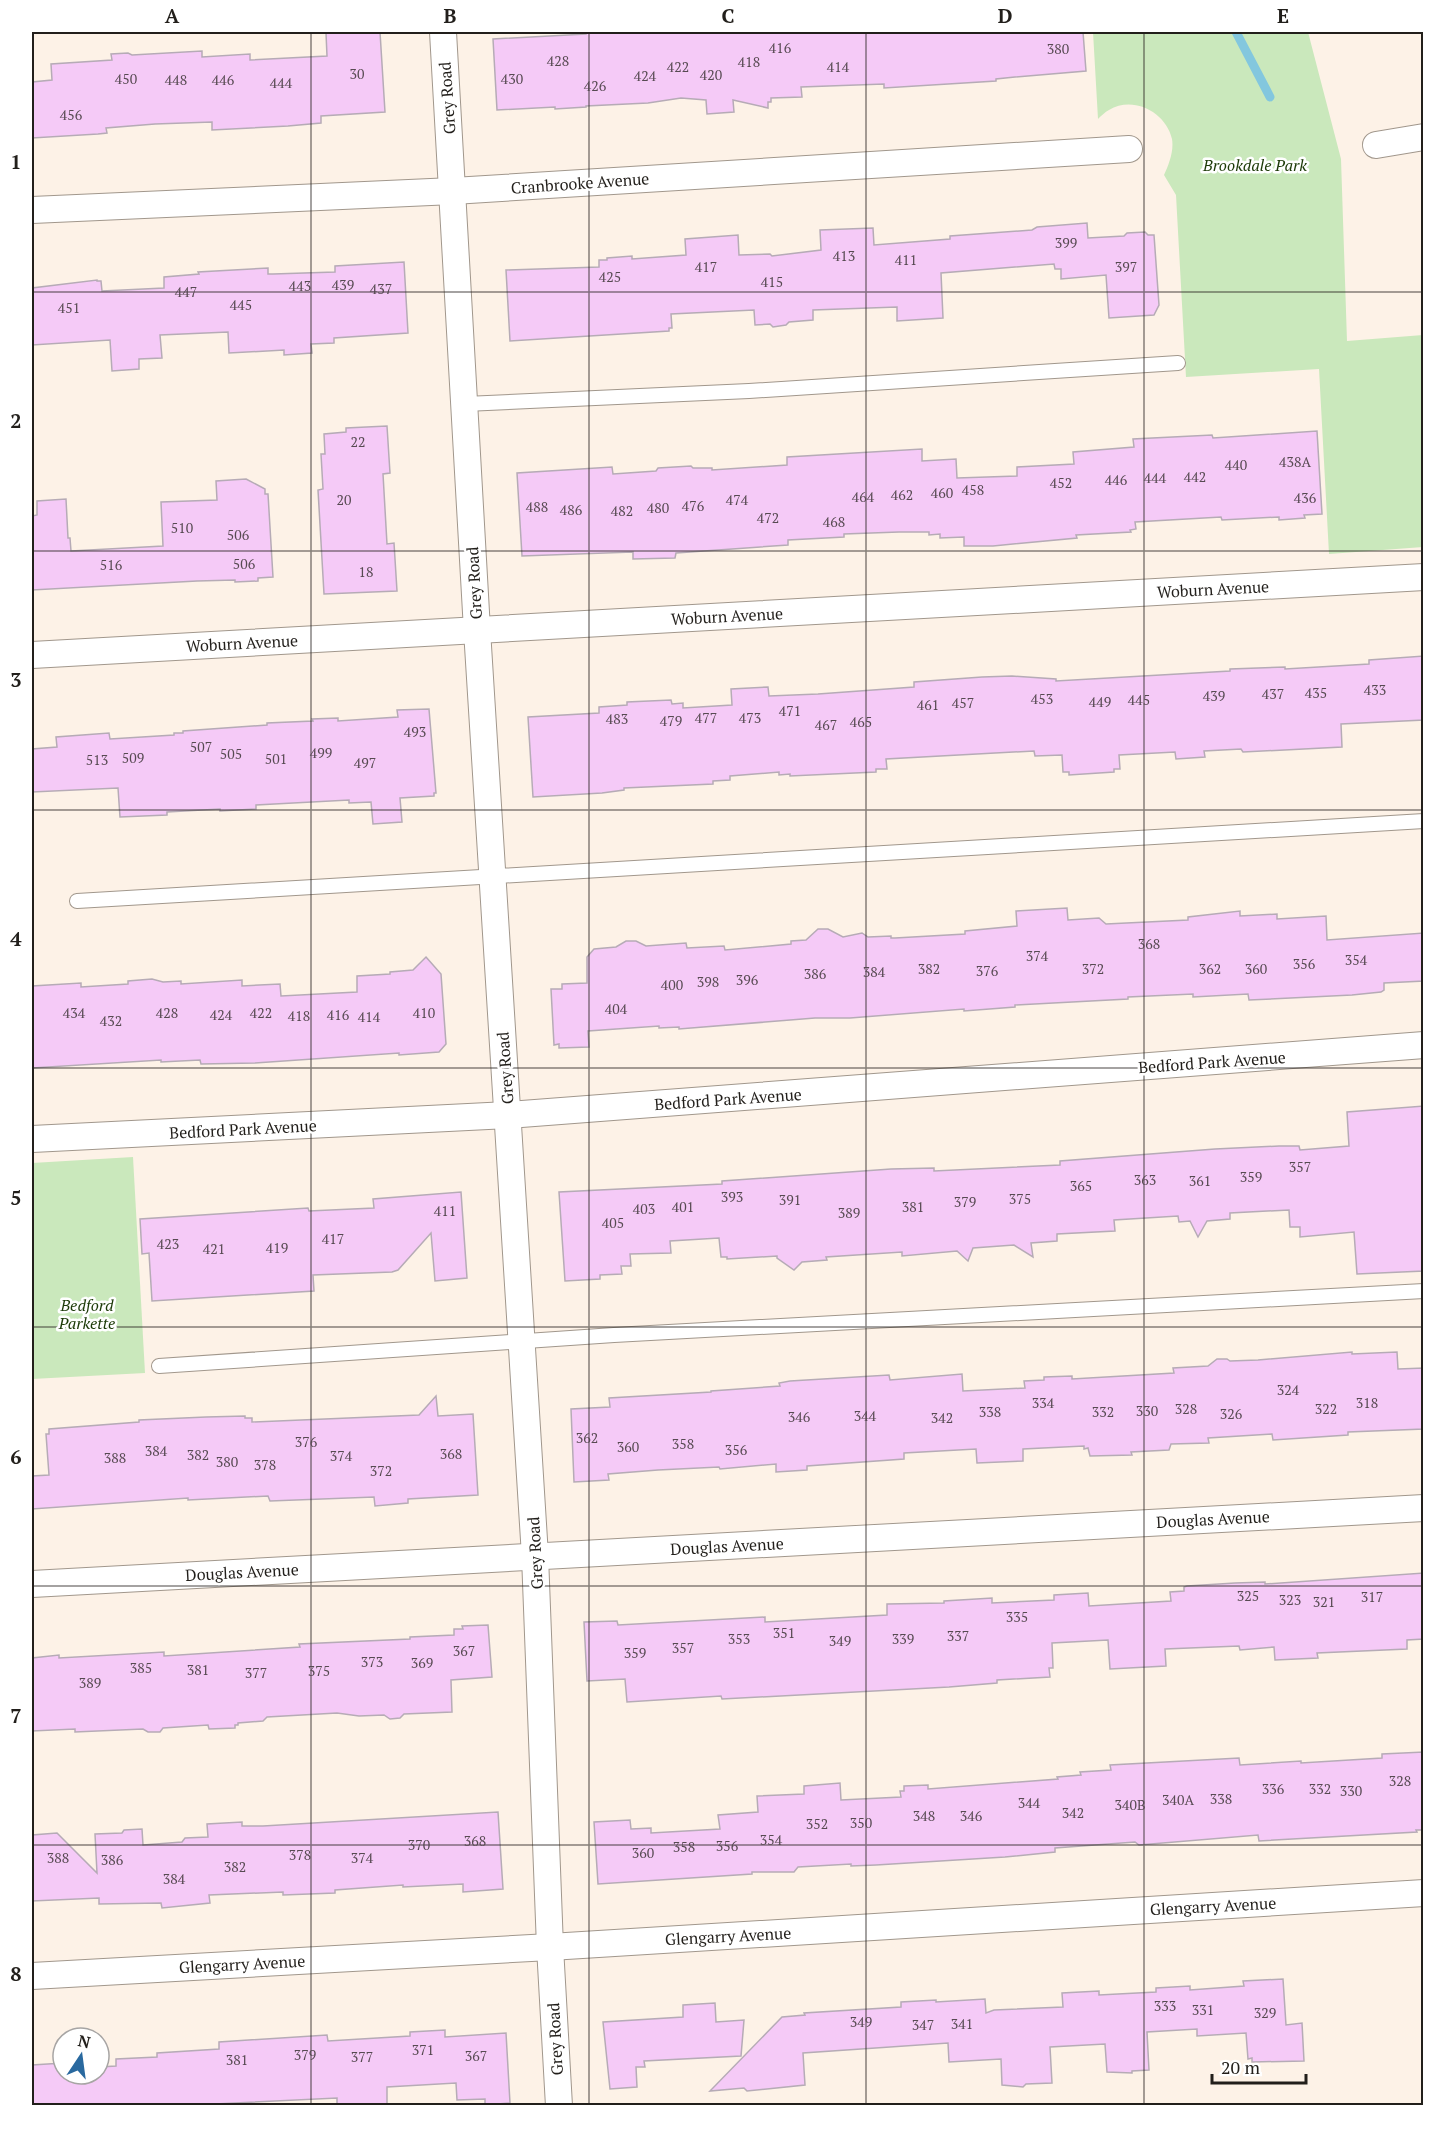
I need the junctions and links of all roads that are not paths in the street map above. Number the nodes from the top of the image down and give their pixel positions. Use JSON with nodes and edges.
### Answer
{"nodes":[{"id":1,"x":443,"y":32,"type":"edge"},
{"id":2,"x":1424,"y":138,"type":"edge"},
{"id":3,"x":1376,"y":145,"type":"dead end"},
{"id":4,"x":1129,"y":149,"type":"dead end"},
{"id":5,"x":453,"y":191,"type":"junction"},
{"id":6,"x":32,"y":210,"type":"edge"},
{"id":7,"x":1178,"y":363,"type":"dead end"},
{"id":8,"x":465,"y":405,"type":"junction"},
{"id":9,"x":1424,"y":577,"type":"edge"},
{"id":10,"x":477,"y":630,"type":"junction"},
{"id":11,"x":32,"y":655,"type":"edge"},
{"id":12,"x":1424,"y":821,"type":"edge"},
{"id":13,"x":493,"y":877,"type":"junction"},
{"id":14,"x":77,"y":901,"type":"dead end"},
{"id":15,"x":1424,"y":1046,"type":"edge"},
{"id":16,"x":508,"y":1115,"type":"junction"},
{"id":17,"x":32,"y":1139,"type":"edge"},
{"id":18,"x":1424,"y":1291,"type":"edge"},
{"id":19,"x":521,"y":1341,"type":"junction"},
{"id":20,"x":159,"y":1366,"type":"dead end"},
{"id":21,"x":1424,"y":1508,"type":"edge"},
{"id":22,"x":535,"y":1556,"type":"junction"},
{"id":23,"x":32,"y":1584,"type":"edge"},
{"id":24,"x":1424,"y":1893,"type":"edge"},
{"id":25,"x":550,"y":1947,"type":"junction"},
{"id":26,"x":32,"y":1976,"type":"edge"},
{"id":27,"x":559,"y":2106,"type":"edge"}],
"edges":[{"from":1,"to":5,"type":"street","name":"Grey Road"},
{"from":2,"to":3,"type":"street"},
{"from":4,"to":5,"type":"street","name":"Cranbrooke Avenue"},
{"from":5,"to":6,"type":"street","name":"Cranbrooke Avenue"},
{"from":5,"to":8,"type":"street","name":"Grey Road"},
{"from":7,"to":8,"type":"lane"},
{"from":8,"to":10,"type":"street","name":"Grey Road"},
{"from":9,"to":10,"type":"street","name":"Woburn Avenue"},
{"from":10,"to":11,"type":"street","name":"Woburn Avenue"},
{"from":10,"to":13,"type":"street","name":"Grey Road"},
{"from":12,"to":13,"type":"lane"},
{"from":13,"to":14,"type":"lane"},
{"from":13,"to":16,"type":"street","name":"Grey Road"},
{"from":15,"to":16,"type":"street","name":"Bedford Park Avenue"},
{"from":16,"to":17,"type":"street","name":"Bedford Park Avenue"},
{"from":16,"to":19,"type":"street","name":"Grey Road"},
{"from":18,"to":19,"type":"lane"},
{"from":19,"to":20,"type":"lane"},
{"from":19,"to":22,"type":"street","name":"Grey Road"},
{"from":21,"to":22,"type":"street","name":"Douglas Avenue"},
{"from":22,"to":23,"type":"street","name":"Douglas Avenue"},
{"from":22,"to":25,"type":"street","name":"Grey Road"},
{"from":24,"to":25,"type":"street","name":"Glengarry Avenue"},
{"from":25,"to":26,"type":"street","name":"Glengarry Avenue"},
{"from":25,"to":27,"type":"street","name":"Grey Road"}]}
